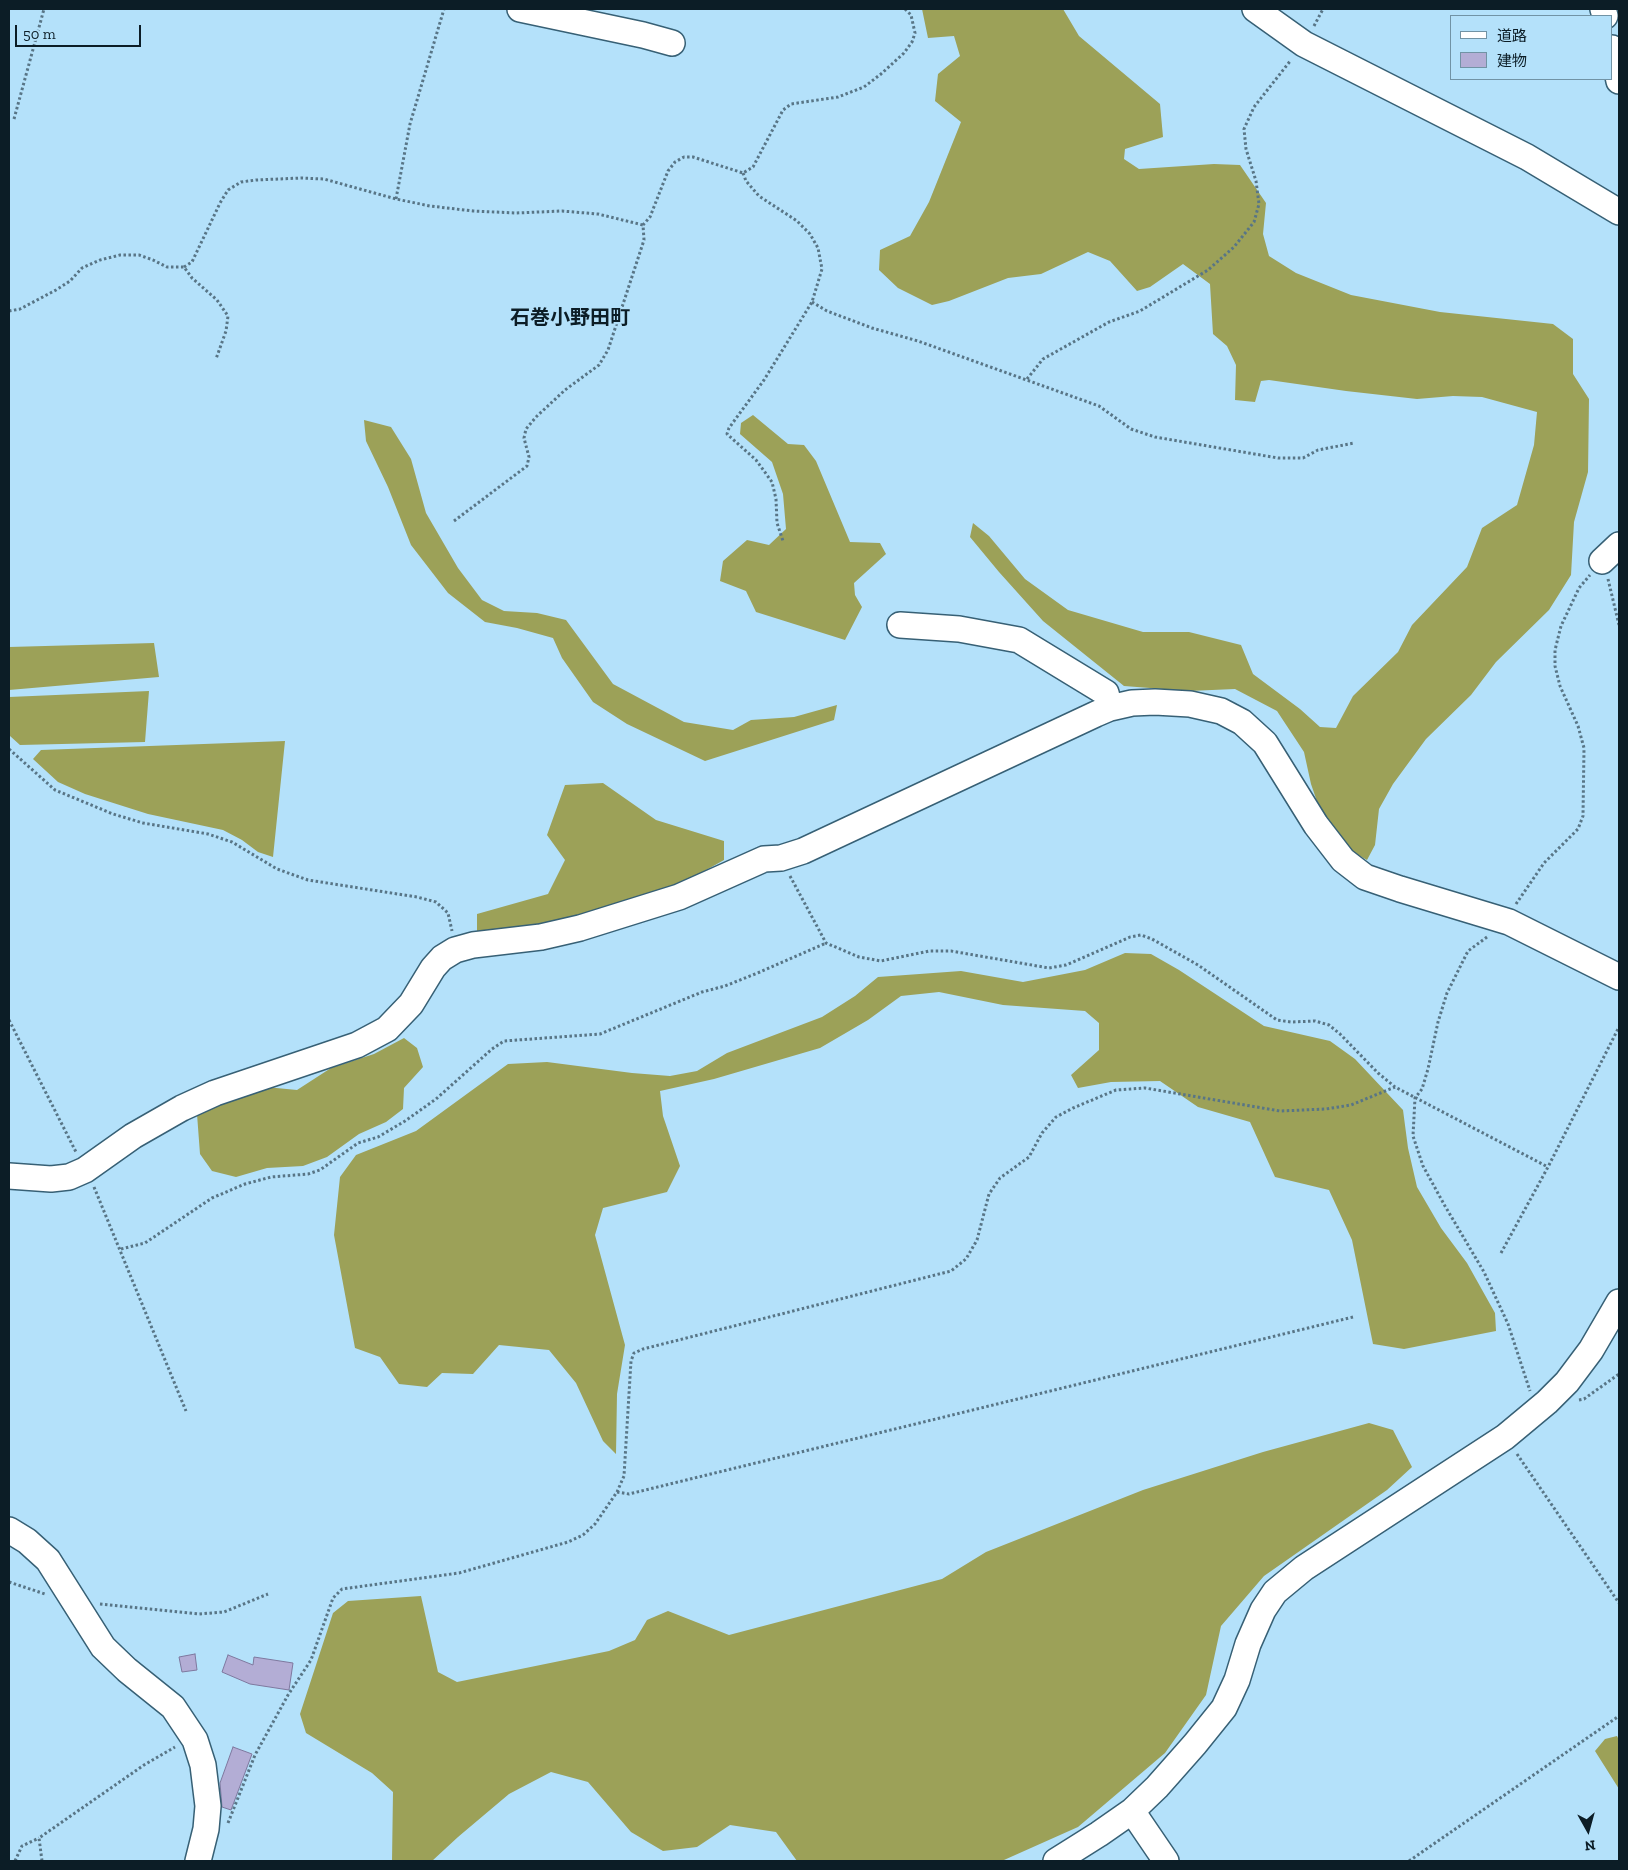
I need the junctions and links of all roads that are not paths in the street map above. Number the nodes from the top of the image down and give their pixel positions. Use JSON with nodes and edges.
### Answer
{"nodes":[{"id":1,"x":520,"y":9,"type":"edge"},
{"id":2,"x":1255,"y":9,"type":"edge"},
{"id":3,"x":672,"y":43,"type":"dead end"},
{"id":4,"x":1613,"y":53,"type":"edge"},
{"id":5,"x":1619,"y":81,"type":"edge"},
{"id":6,"x":1619,"y":212,"type":"edge"},
{"id":7,"x":900,"y":625,"type":"dead end"},
{"id":8,"x":1110,"y":708,"type":"junction"},
{"id":9,"x":1619,"y":977,"type":"edge"},
{"id":10,"x":9,"y":1176,"type":"edge"},
{"id":11,"x":1619,"y":1302,"type":"edge"},
{"id":12,"x":9,"y":1530,"type":"edge"},
{"id":13,"x":1132,"y":1810,"type":"junction"},
{"id":14,"x":198,"y":1861,"type":"edge"},
{"id":15,"x":1056,"y":1861,"type":"edge"},
{"id":16,"x":1166,"y":1861,"type":"edge"}],
"edges":[{"from":1,"to":3,"type":"street"},
{"from":2,"to":6,"type":"street"},
{"from":4,"to":5,"type":"street"},
{"from":7,"to":8,"type":"street"},
{"from":8,"to":9,"type":"street"},
{"from":8,"to":10,"type":"street"},
{"from":11,"to":13,"type":"street"},
{"from":12,"to":14,"type":"street"},
{"from":13,"to":15,"type":"street"},
{"from":13,"to":16,"type":"street"}]}
